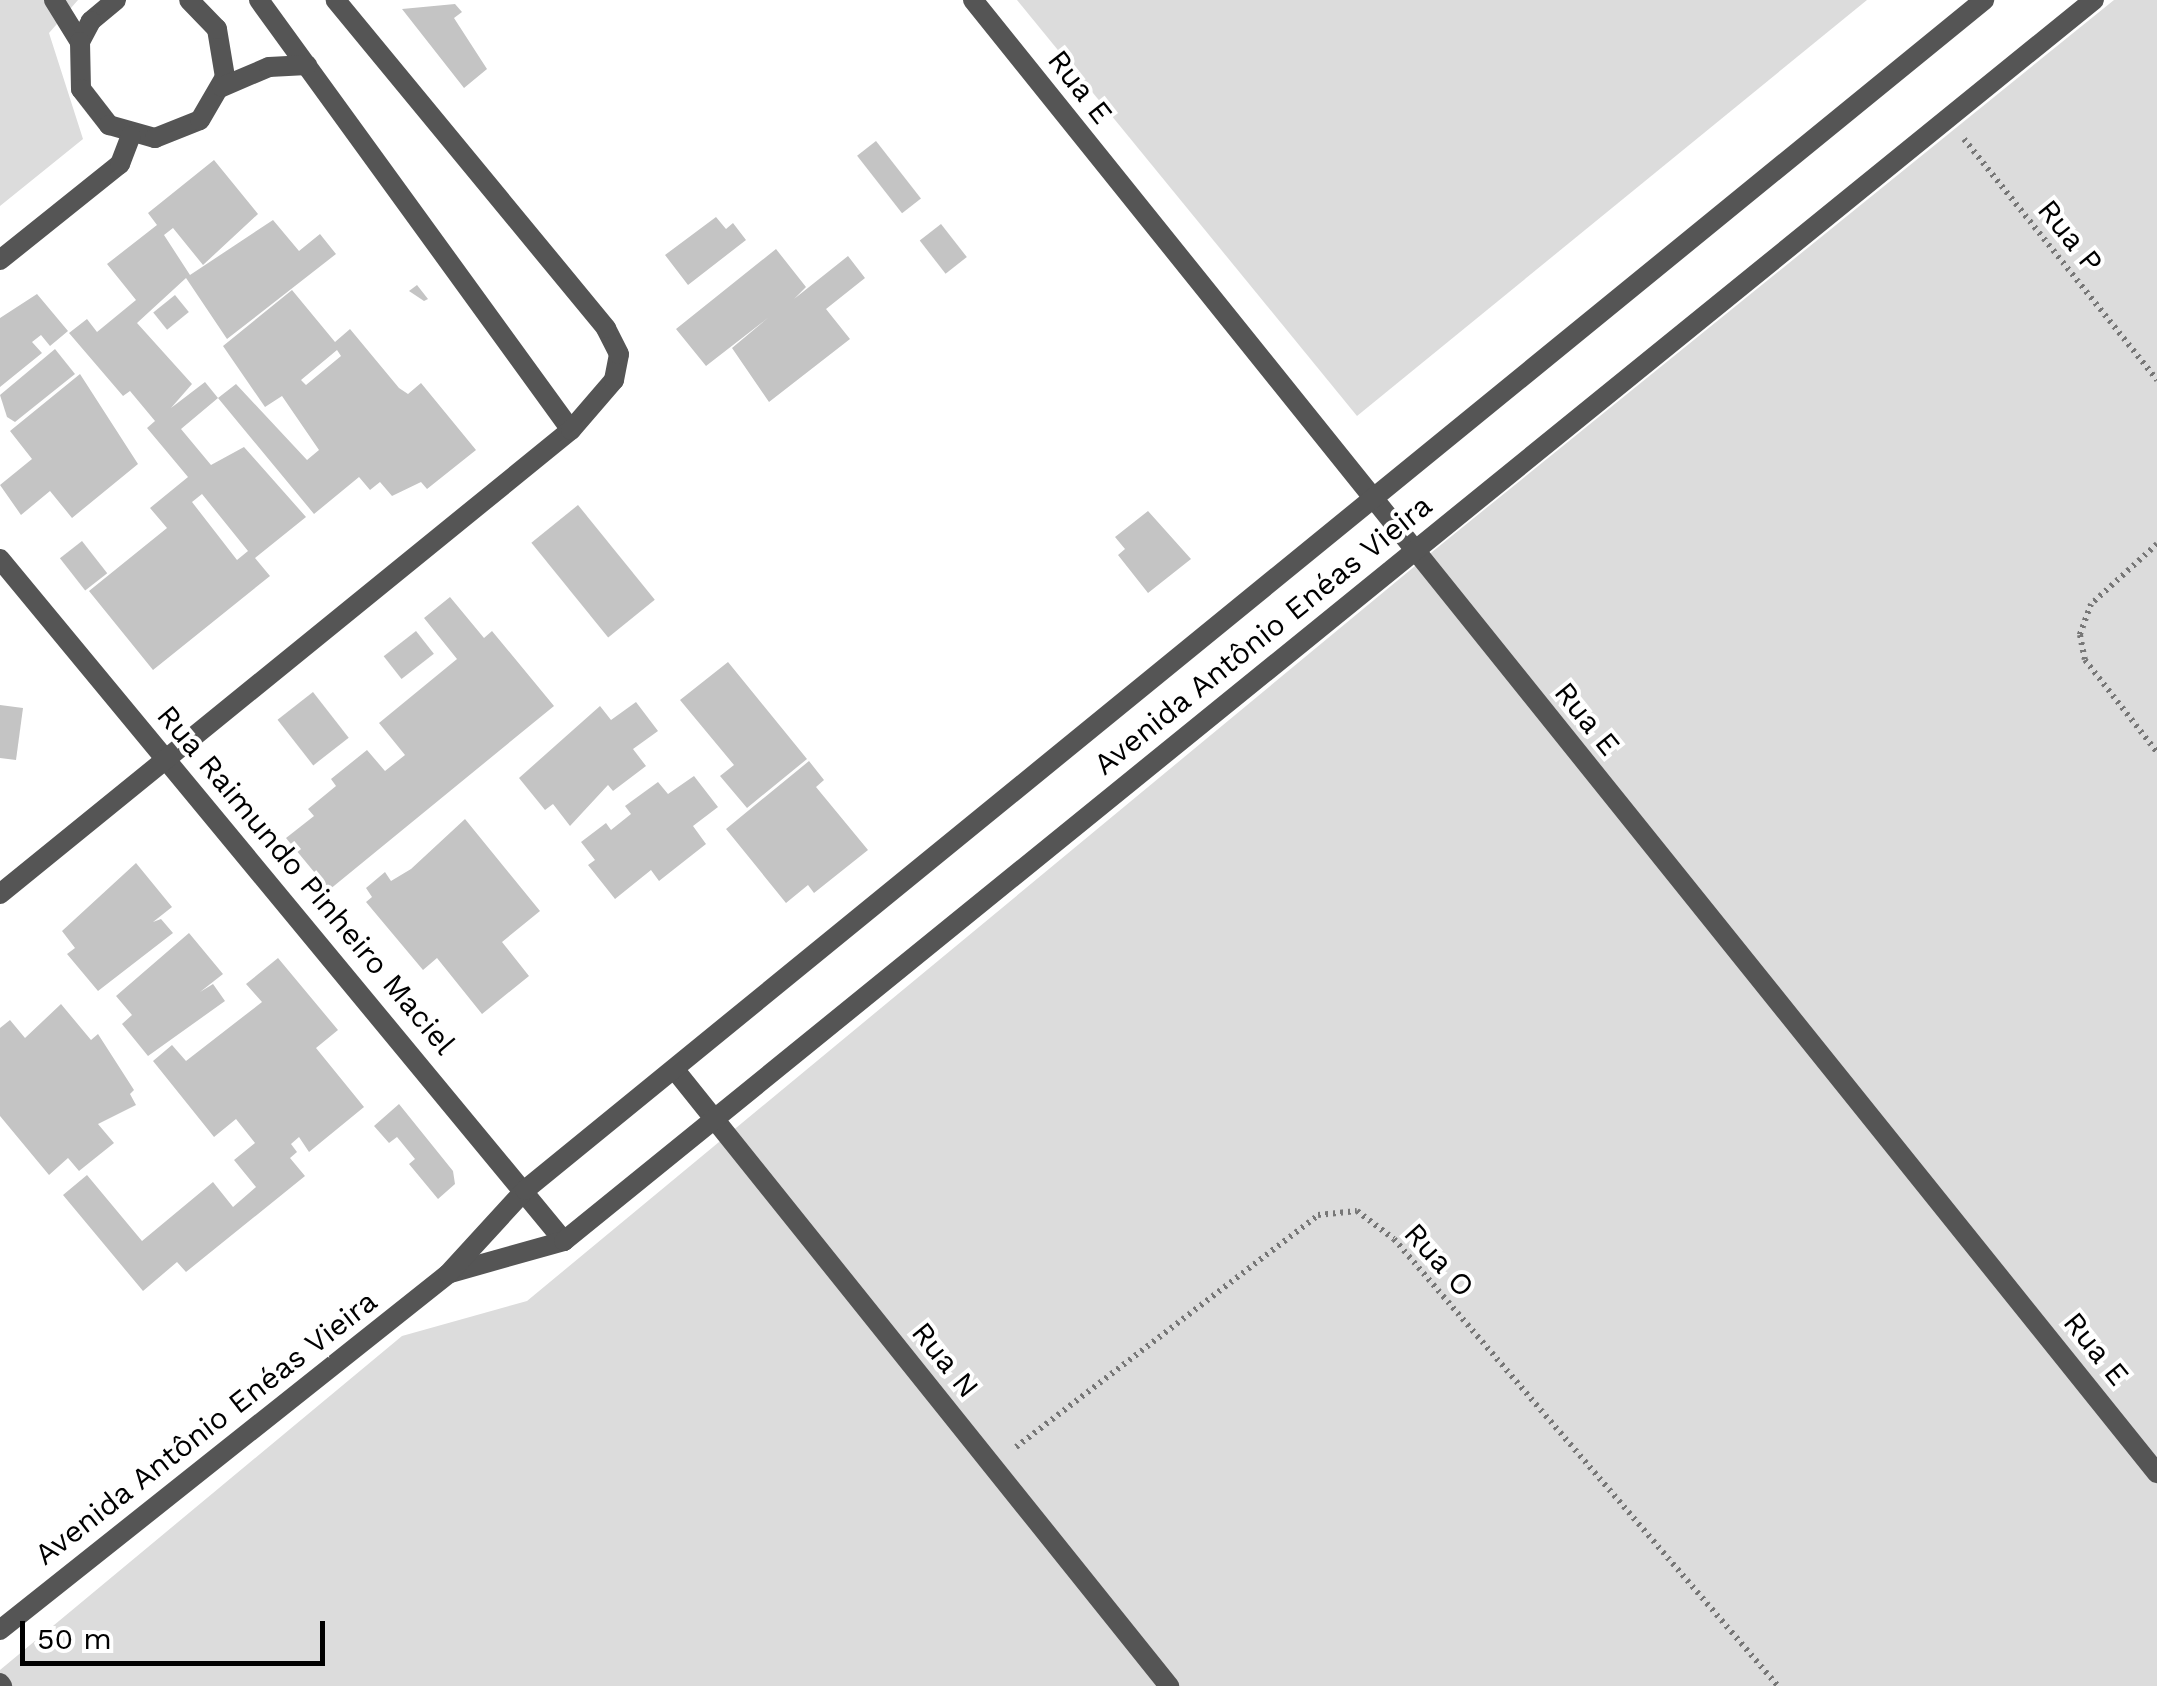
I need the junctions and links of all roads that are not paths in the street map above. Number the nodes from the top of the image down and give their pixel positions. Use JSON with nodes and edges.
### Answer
{"nodes":[{"id":1,"x":54,"y":0,"type":"edge"},
{"id":2,"x":189,"y":0,"type":"edge"},
{"id":3,"x":260,"y":0,"type":"edge"},
{"id":4,"x":336,"y":0,"type":"edge"},
{"id":5,"x":973,"y":0,"type":"edge"},
{"id":6,"x":1984,"y":0,"type":"edge"},
{"id":7,"x":2094,"y":0,"type":"edge"},
{"id":8,"x":109,"y":1,"type":"edge"},
{"id":9,"x":80,"y":42,"type":"junction"},
{"id":10,"x":307,"y":65,"type":"junction"},
{"id":11,"x":222,"y":86,"type":"junction"},
{"id":12,"x":131,"y":136,"type":"junction"},
{"id":13,"x":0,"y":260,"type":"edge"},
{"id":14,"x":572,"y":430,"type":"junction"},
{"id":15,"x":1370,"y":501,"type":"junction"},
{"id":16,"x":1413,"y":552,"type":"junction"},
{"id":17,"x":0,"y":559,"type":"edge"},
{"id":18,"x":165,"y":758,"type":"junction"},
{"id":19,"x":0,"y":894,"type":"edge"},
{"id":20,"x":675,"y":1070,"type":"junction"},
{"id":21,"x":716,"y":1123,"type":"junction"},
{"id":22,"x":525,"y":1190,"type":"junction"},
{"id":23,"x":564,"y":1240,"type":"junction"},
{"id":24,"x":448,"y":1274,"type":"junction"},
{"id":25,"x":2157,"y":1472,"type":"edge"},
{"id":26,"x":0,"y":1630,"type":"edge"},
{"id":27,"x":1169,"y":1686,"type":"edge"}],
"edges":[{"from":1,"to":9,"type":"street"},
{"from":2,"to":11,"type":"street"},
{"from":3,"to":10,"type":"street"},
{"from":4,"to":14,"type":"street"},
{"from":5,"to":15,"type":"street","name":"Rua E"},
{"from":6,"to":15,"type":"street","name":"Avenida Antônio Enéas Vieira"},
{"from":7,"to":16,"type":"street","name":"Avenida Antônio Enéas Vieira"},
{"from":8,"to":9,"type":"street"},
{"from":9,"to":12,"type":"street"},
{"from":10,"to":11,"type":"street"},
{"from":10,"to":14,"type":"street"},
{"from":11,"to":12,"type":"street"},
{"from":12,"to":13,"type":"street"},
{"from":14,"to":18,"type":"street"},
{"from":15,"to":16,"type":"street","name":"Rua E"},
{"from":15,"to":20,"type":"street","name":"Avenida Antônio Enéas Vieira"},
{"from":16,"to":21,"type":"street","name":"Avenida Antônio Enéas Vieira"},
{"from":16,"to":25,"type":"street","name":"Rua E"},
{"from":17,"to":18,"type":"street","name":"Rua Raimundo Pinheiro Maciel"},
{"from":18,"to":19,"type":"street"},
{"from":18,"to":22,"type":"street","name":"Rua Raimundo Pinheiro Maciel"},
{"from":20,"to":21,"type":"street","name":"Rua N"},
{"from":20,"to":22,"type":"street","name":"Avenida Antônio Enéas Vieira"},
{"from":21,"to":23,"type":"street","name":"Avenida Antônio Enéas Vieira"},
{"from":21,"to":27,"type":"street","name":"Rua N"},
{"from":22,"to":23,"type":"street","name":"Rua Raimundo Pinheiro Maciel"},
{"from":22,"to":24,"type":"street","name":"Avenida Antônio Enéas Vieira"},
{"from":23,"to":24,"type":"street","name":"Avenida Antônio Enéas Vieira"},
{"from":24,"to":26,"type":"street","name":"Avenida Antônio Enéas Vieira"}]}
